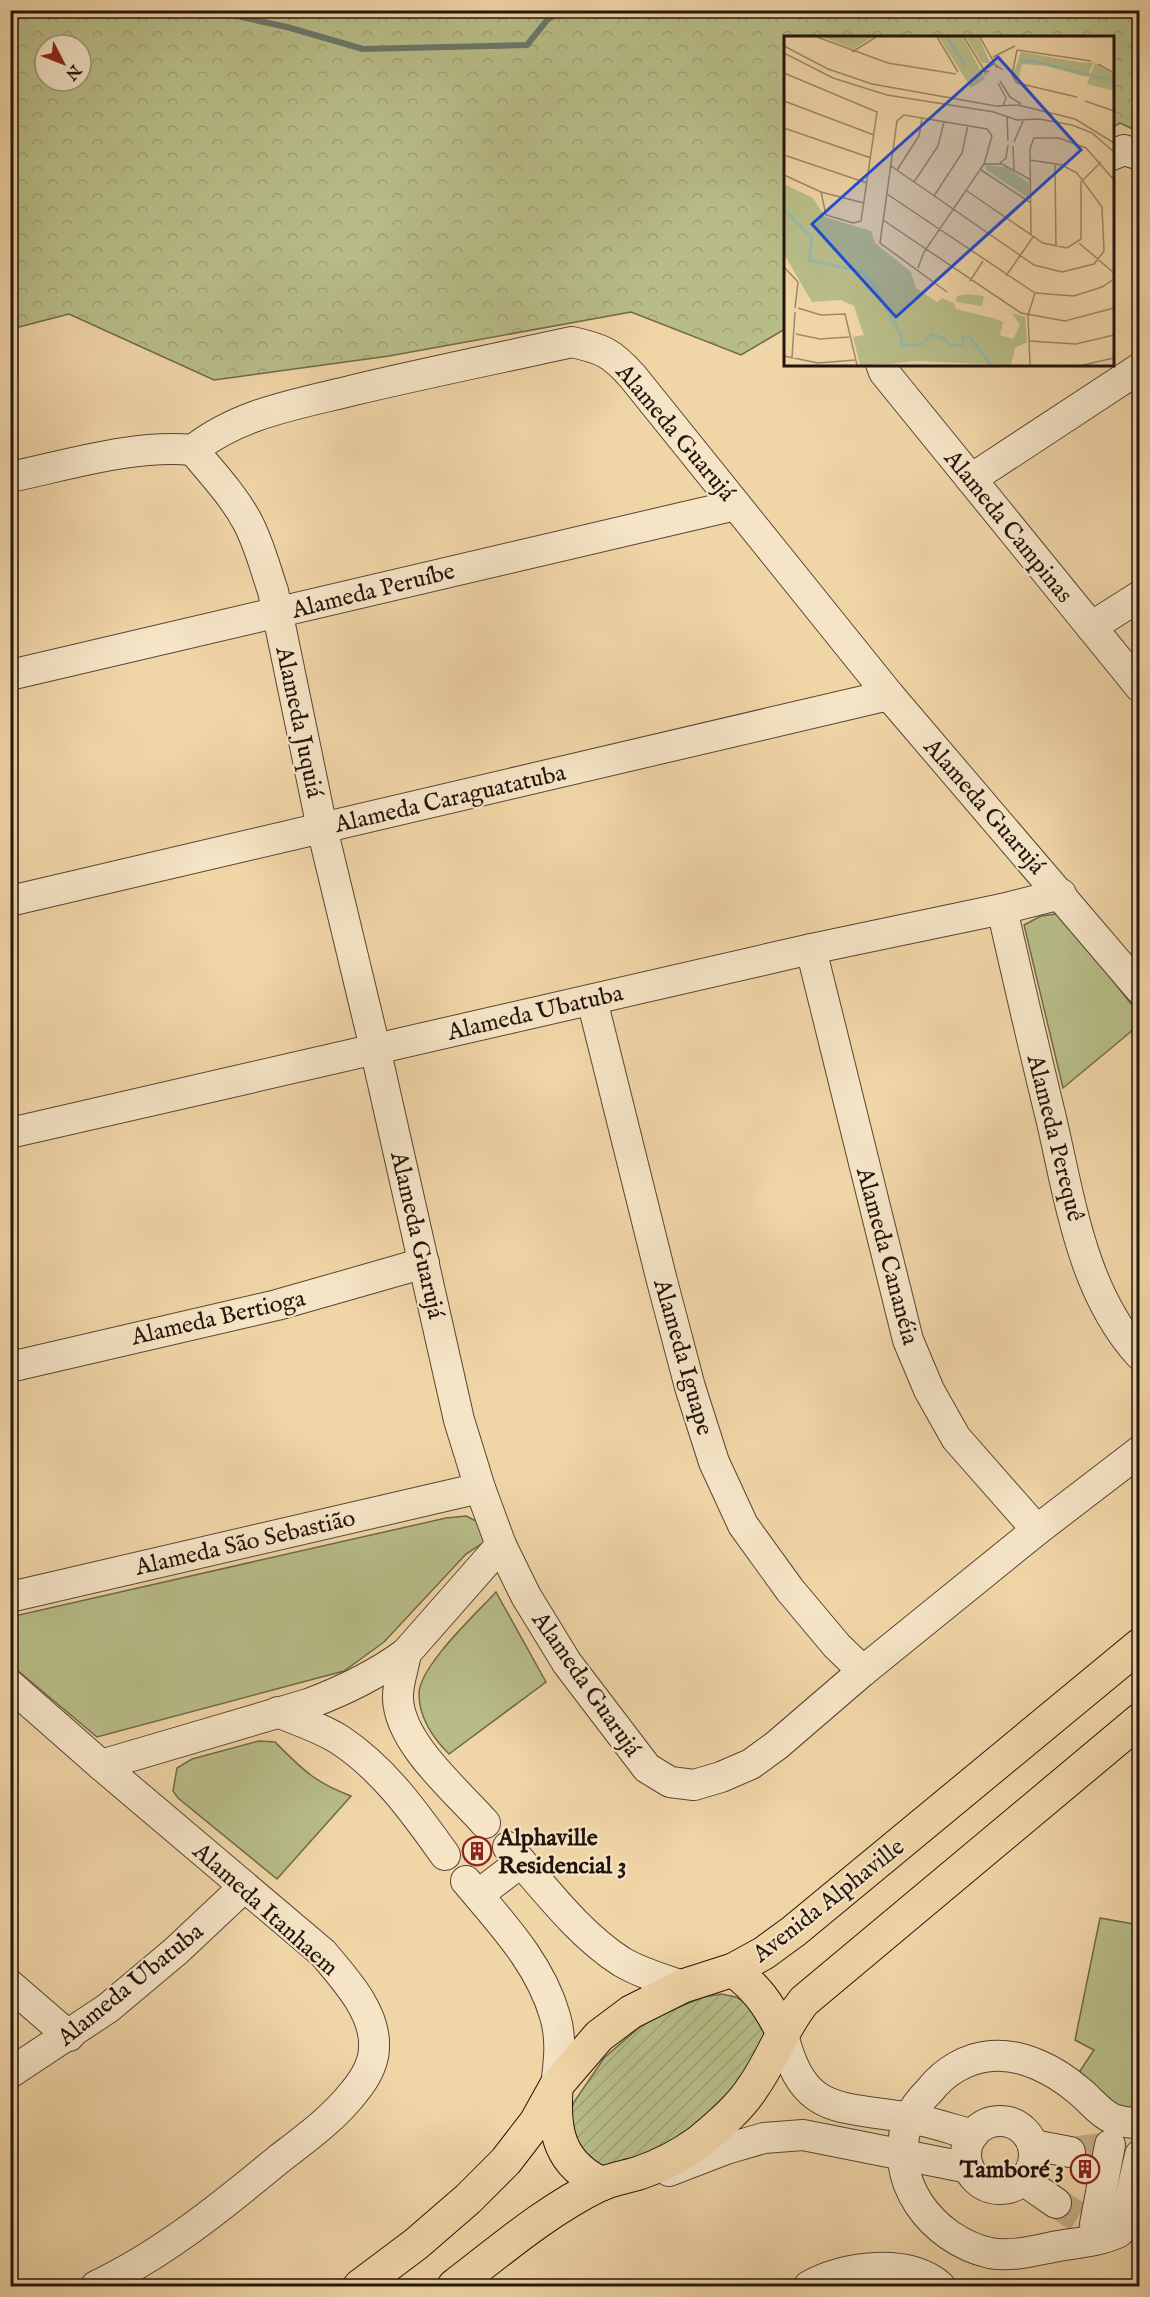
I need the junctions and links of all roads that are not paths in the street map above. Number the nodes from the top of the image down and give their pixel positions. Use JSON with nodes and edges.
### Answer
{"nodes":[{"id":1,"x":1114,"y":155,"type":"edge"},
{"id":2,"x":1140,"y":155,"type":"edge"},
{"id":3,"x":882,"y":366,"type":"edge"},
{"id":4,"x":1140,"y":368,"type":"edge"},
{"id":5,"x":193,"y":450,"type":"junction"},
{"id":6,"x":10,"y":477,"type":"edge"},
{"id":7,"x":971,"y":479,"type":"junction"},
{"id":8,"x":736,"y":505,"type":"junction"},
{"id":9,"x":1140,"y":596,"type":"edge"},
{"id":10,"x":277,"y":613,"type":"junction"},
{"id":11,"x":1090,"y":627,"type":"junction"},
{"id":12,"x":10,"y":675,"type":"edge"},
{"id":13,"x":1140,"y":687,"type":"edge"},
{"id":14,"x":890,"y":695,"type":"junction"},
{"id":15,"x":322,"y":828,"type":"junction"},
{"id":16,"x":1061,"y":894,"type":"junction"},
{"id":17,"x":10,"y":901,"type":"edge"},
{"id":18,"x":1002,"y":909,"type":"junction"},
{"id":19,"x":811,"y":949,"type":"junction"},
{"id":20,"x":1140,"y":988,"type":"edge"},
{"id":21,"x":592,"y":1000,"type":"junction"},
{"id":22,"x":375,"y":1048,"type":"junction"},
{"id":23,"x":10,"y":1133,"type":"edge"},
{"id":24,"x":424,"y":1263,"type":"junction"},
{"id":25,"x":1140,"y":1355,"type":"edge"},
{"id":26,"x":10,"y":1367,"type":"edge"},
{"id":27,"x":1140,"y":1451,"type":"edge"},
{"id":28,"x":480,"y":1488,"type":"junction"},
{"id":29,"x":1037,"y":1530,"type":"junction"},
{"id":30,"x":501,"y":1545,"type":"junction"},
{"id":31,"x":10,"y":1597,"type":"edge"},
{"id":32,"x":1140,"y":1645,"type":"edge"},
{"id":33,"x":406,"y":1653,"type":"junction"},
{"id":34,"x":863,"y":1671,"type":"junction"},
{"id":35,"x":10,"y":1685,"type":"edge"},
{"id":36,"x":278,"y":1712,"type":"junction"},
{"id":37,"x":1140,"y":1720,"type":"edge"},
{"id":38,"x":101,"y":1765,"type":"junction"},
{"id":39,"x":244,"y":1887,"type":"junction"},
{"id":40,"x":733,"y":1970,"type":"junction"},
{"id":41,"x":10,"y":1985,"type":"edge"},
{"id":42,"x":682,"y":1986,"type":"junction"},
{"id":43,"x":782,"y":2031,"type":"junction"},
{"id":44,"x":69,"y":2036,"type":"junction"},
{"id":45,"x":10,"y":2073,"type":"edge"},
{"id":46,"x":556,"y":2086,"type":"junction"},
{"id":47,"x":909,"y":2118,"type":"junction"},
{"id":48,"x":1140,"y":2126,"type":"edge"},
{"id":49,"x":973,"y":2135,"type":"junction"},
{"id":50,"x":1033,"y":2145,"type":"junction"},
{"id":51,"x":1070,"y":2152,"type":"tunnel mouth"},
{"id":52,"x":1140,"y":2155,"type":"edge"},
{"id":53,"x":903,"y":2156,"type":"junction"},
{"id":54,"x":969,"y":2168,"type":"junction"},
{"id":55,"x":1023,"y":2180,"type":"junction"},
{"id":56,"x":602,"y":2184,"type":"junction"},
{"id":57,"x":1097,"y":2224,"type":"edge"},
{"id":58,"x":96,"y":2286,"type":"edge"},
{"id":59,"x":360,"y":2286,"type":"edge"},
{"id":60,"x":454,"y":2286,"type":"edge"},
{"id":61,"x":809,"y":2286,"type":"edge"},
{"id":62,"x":940,"y":2286,"type":"edge"}],
"edges":[{"from":1,"to":2,"type":"street"},
{"from":3,"to":7,"type":"street","name":"Alameda Campinas"},
{"from":4,"to":7,"type":"street"},
{"from":5,"to":6,"type":"street"},
{"from":5,"to":8,"type":"street","name":"Alameda Guarujá"},
{"from":5,"to":10,"type":"street","name":"Alameda Juquiá"},
{"from":7,"to":11,"type":"street","name":"Alameda Campinas"},
{"from":8,"to":10,"type":"street","name":"Alameda Peruíbe"},
{"from":8,"to":14,"type":"street","name":"Alameda Guarujá"},
{"from":9,"to":11,"type":"street"},
{"from":10,"to":12,"type":"street","name":"Alameda Peruíbe"},
{"from":10,"to":15,"type":"street","name":"Alameda Juquiá"},
{"from":11,"to":13,"type":"street","name":"Alameda Campinas"},
{"from":14,"to":15,"type":"street","name":"Alameda Caraguatatuba"},
{"from":14,"to":16,"type":"street","name":"Alameda Guarujá"},
{"from":15,"to":17,"type":"street","name":"Alameda Caraguatatuba"},
{"from":15,"to":22,"type":"street","name":"Alameda Juquiá"},
{"from":16,"to":18,"type":"street","name":"Alameda Ubatuba"},
{"from":16,"to":20,"type":"street","name":"Alameda Guarujá"},
{"from":18,"to":19,"type":"street","name":"Alameda Ubatuba"},
{"from":18,"to":25,"type":"street","name":"Alameda Perequê"},
{"from":19,"to":21,"type":"street","name":"Alameda Ubatuba"},
{"from":19,"to":29,"type":"street","name":"Alameda Cananéia"},
{"from":21,"to":22,"type":"street","name":"Alameda Ubatuba"},
{"from":21,"to":34,"type":"street","name":"Alameda Iguape"},
{"from":22,"to":23,"type":"street","name":"Alameda Ubatuba"},
{"from":22,"to":24,"type":"street","name":"Alameda Guarujá"},
{"from":24,"to":26,"type":"street","name":"Alameda Bertioga"},
{"from":24,"to":28,"type":"street","name":"Alameda Guarujá"},
{"from":27,"to":29,"type":"street","name":"Alameda Guarujá"},
{"from":28,"to":30,"type":"street","name":"Alameda Guarujá"},
{"from":28,"to":31,"type":"street","name":"Alameda São Sebastião"},
{"from":29,"to":34,"type":"street","name":"Alameda Guarujá"},
{"from":30,"to":33,"type":"street"},
{"from":30,"to":34,"type":"street","name":"Alameda Guarujá"},
{"from":32,"to":40,"type":"main road","name":"Avenida Alphaville"},
{"from":33,"to":36,"type":"street"},
{"from":33,"to":36,"type":"street"},
{"from":35,"to":38,"type":"street","name":"Alameda Itanhaem"},
{"from":36,"to":38,"type":"street"},
{"from":37,"to":43,"type":"main road"},
{"from":38,"to":39,"type":"street","name":"Alameda Itanhaem"},
{"from":39,"to":44,"type":"street","name":"Alameda Ubatuba"},
{"from":39,"to":58,"type":"street","name":"Alameda Itanhaem"},
{"from":40,"to":42,"type":"main road","name":"Avenida Alphaville"},
{"from":40,"to":43,"type":"main road"},
{"from":41,"to":44,"type":"street"},
{"from":42,"to":46,"type":"main road","name":"Avenida Alphaville"},
{"from":42,"to":46,"type":"street"},
{"from":43,"to":47,"type":"street"},
{"from":43,"to":56,"type":"main road"},
{"from":44,"to":45,"type":"street","name":"Alameda Ubatuba"},
{"from":46,"to":56,"type":"main road"},
{"from":46,"to":59,"type":"main road","name":"Avenida Alphaville"},
{"from":47,"to":48,"type":"street"},
{"from":47,"to":49,"type":"street"},
{"from":47,"to":53,"type":"street"},
{"from":48,"to":57,"type":"street"},
{"from":49,"to":50,"type":"street"},
{"from":49,"to":54,"type":"street"},
{"from":50,"to":51,"type":"street"},
{"from":50,"to":55,"type":"street"},
{"from":52,"to":57,"type":"street"},
{"from":53,"to":54,"type":"street"},
{"from":53,"to":56,"type":"street"},
{"from":53,"to":57,"type":"street"},
{"from":54,"to":55,"type":"street"},
{"from":55,"to":57,"type":"street"},
{"from":56,"to":60,"type":"main road"},
{"from":61,"to":62,"type":"street"}]}
